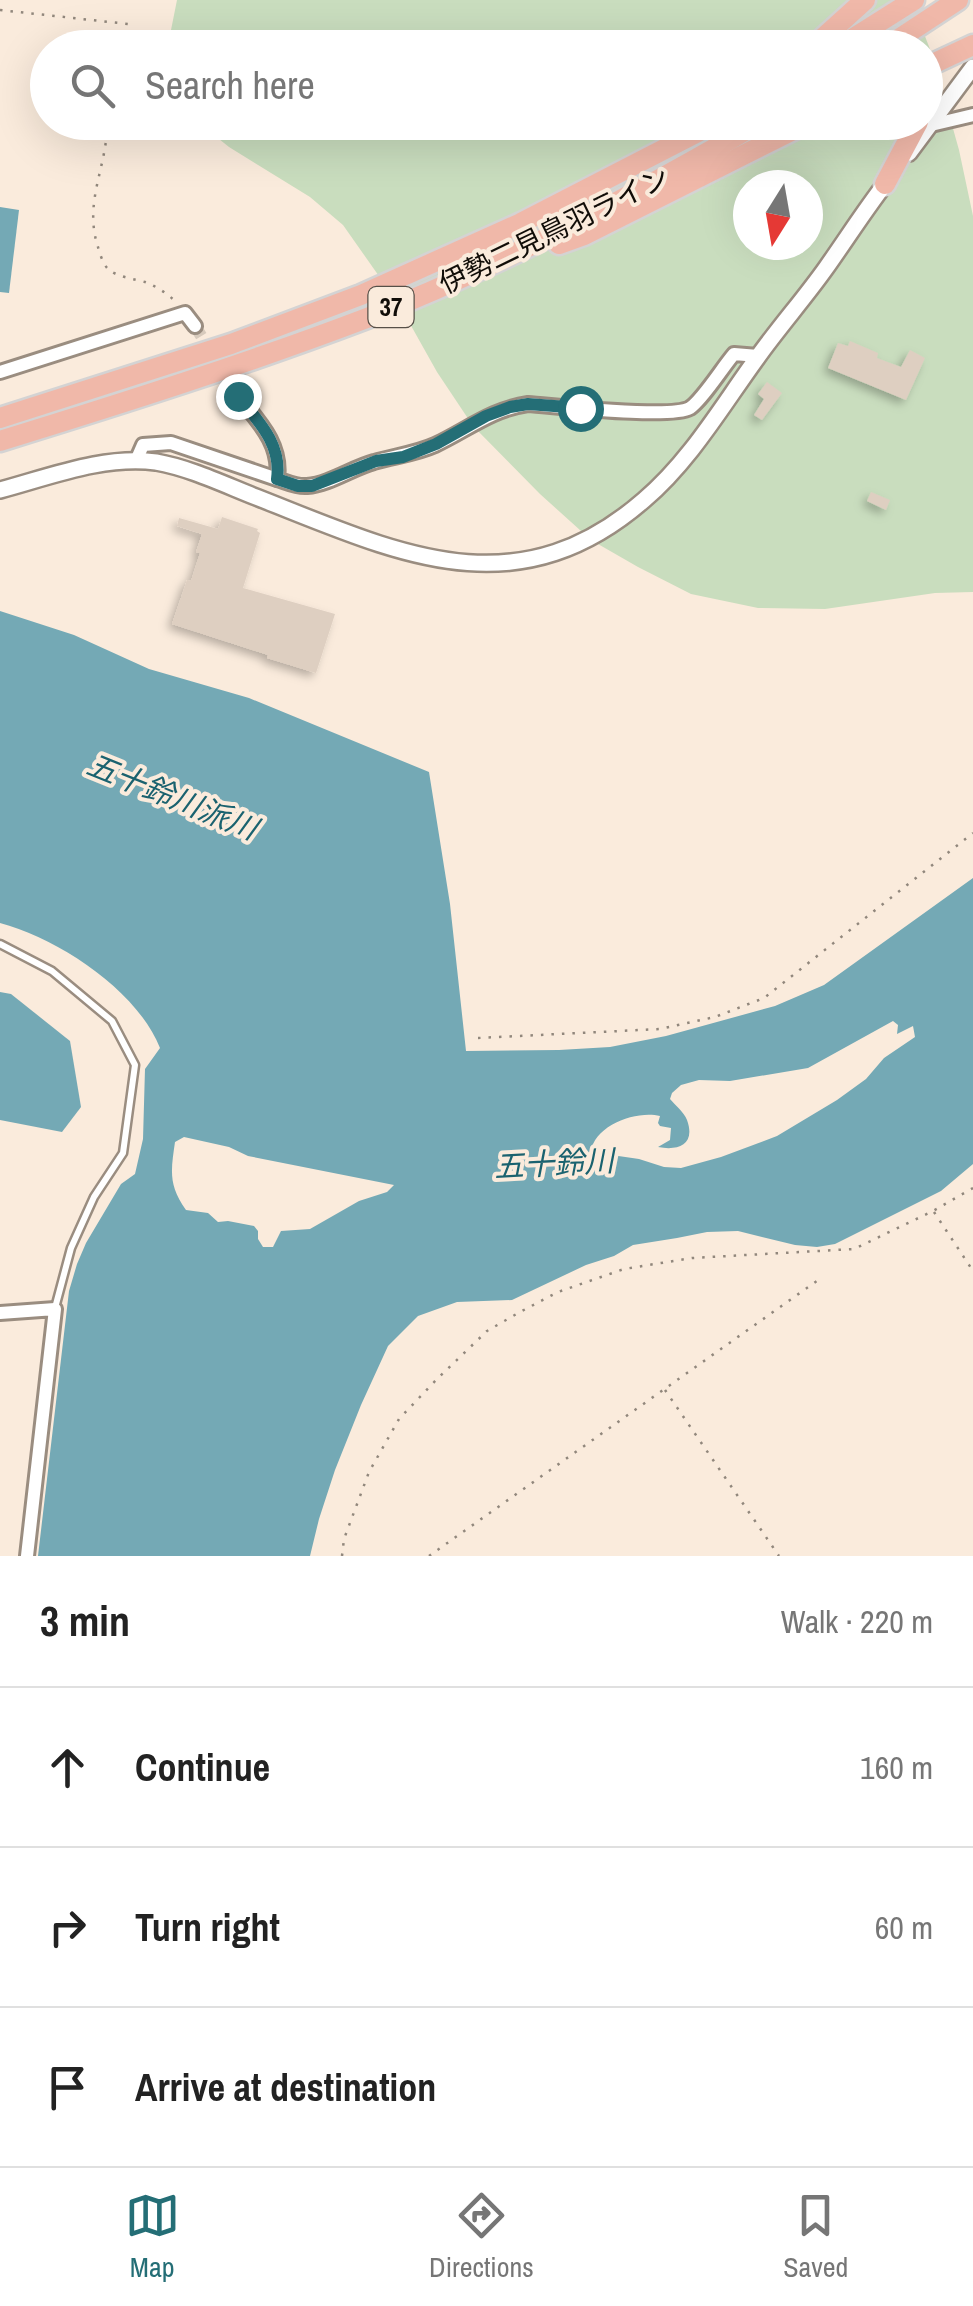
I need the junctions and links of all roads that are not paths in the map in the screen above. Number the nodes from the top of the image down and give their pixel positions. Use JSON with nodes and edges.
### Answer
{"nodes":[{"id":1,"x":866,"y":0,"type":"edge"},
{"id":2,"x":914,"y":0,"type":"edge"},
{"id":3,"x":958,"y":0,"type":"edge"},
{"id":4,"x":832,"y":30,"type":"edge"},
{"id":5,"x":866,"y":30,"type":"edge"},
{"id":6,"x":912,"y":30,"type":"edge"},
{"id":7,"x":973,"y":45,"type":"edge"},
{"id":8,"x":943,"y":59,"type":"edge"},
{"id":9,"x":973,"y":68,"type":"edge"},
{"id":10,"x":943,"y":102,"type":"edge"},
{"id":11,"x":973,"y":115,"type":"edge"},
{"id":12,"x":943,"y":121,"type":"edge"},
{"id":13,"x":676,"y":140,"type":"edge"},
{"id":14,"x":684,"y":140,"type":"edge"},
{"id":15,"x":728,"y":140,"type":"edge"},
{"id":16,"x":773,"y":140,"type":"edge"},
{"id":17,"x":914,"y":140,"type":"edge"},
{"id":18,"x":654,"y":156,"type":"junction"},
{"id":19,"x":885,"y":184,"type":"joint"},
{"id":20,"x":457,"y":279,"type":"junction"},
{"id":21,"x":195,"y":326,"type":"dead end"},
{"id":22,"x":758,"y":356,"type":"junction"},
{"id":23,"x":0,"y":372,"type":"edge"},
{"id":24,"x":238,"y":396,"type":"tunnel mouth"},
{"id":25,"x":0,"y":418,"type":"edge"},
{"id":26,"x":0,"y":441,"type":"edge"},
{"id":27,"x":136,"y":461,"type":"junction"},
{"id":28,"x":277,"y":479,"type":"junction"},
{"id":29,"x":0,"y":490,"type":"edge"},
{"id":30,"x":0,"y":944,"type":"edge"},
{"id":31,"x":55,"y":1310,"type":"junction"},
{"id":32,"x":0,"y":1314,"type":"edge"},
{"id":33,"x":27,"y":1556,"type":"edge"}],
"edges":[{"from":1,"to":4,"type":"main road"},
{"from":2,"to":5,"type":"main road"},
{"from":3,"to":6,"type":"main road"},
{"from":7,"to":8,"type":"main road"},
{"from":9,"to":10,"type":"street"},
{"from":11,"to":12,"type":"street"},
{"from":13,"to":18,"type":"main road"},
{"from":14,"to":18,"type":"main road","name":"伊勢二見鳥羽ライン","number":"37"},
{"from":15,"to":20,"type":"main road","name":"伊勢二見鳥羽ライン","number":"37"},
{"from":16,"to":20,"type":"main road"},
{"from":17,"to":19,"type":"main road"},
{"from":18,"to":25,"type":"main road","name":"伊勢二見鳥羽ライン","number":"37"},
{"from":19,"to":22,"type":"street"},
{"from":20,"to":26,"type":"main road","name":"伊勢二見鳥羽ライン","number":"37"},
{"from":21,"to":23,"type":"street"},
{"from":22,"to":27,"type":"street"},
{"from":22,"to":28,"type":"street"},
{"from":24,"to":28,"type":"street"},
{"from":27,"to":28,"type":"street"},
{"from":27,"to":29,"type":"street"},
{"from":30,"to":31,"type":"lane"},
{"from":31,"to":32,"type":"street"},
{"from":31,"to":33,"type":"street"}]}
